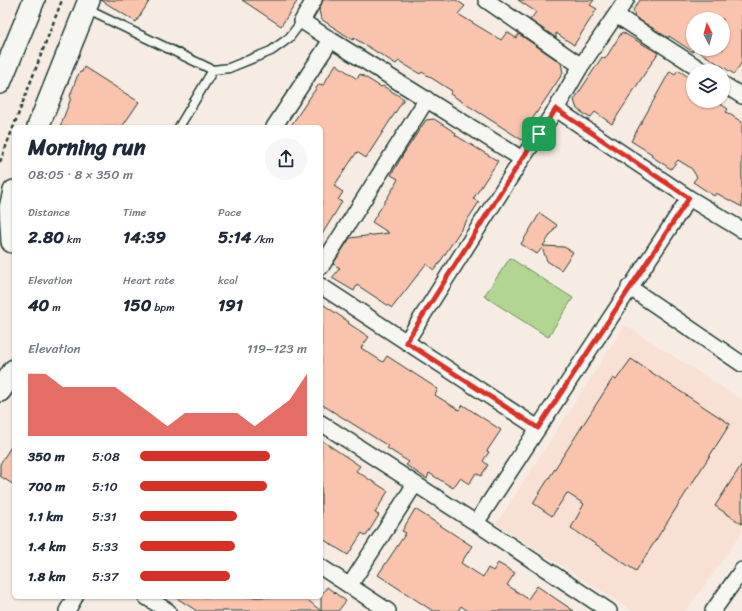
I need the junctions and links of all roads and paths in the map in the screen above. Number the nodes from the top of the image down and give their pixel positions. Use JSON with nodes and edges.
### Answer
{"nodes":[{"id":1,"x":34,"y":0,"type":"edge"},
{"id":2,"x":62,"y":0,"type":"edge"},
{"id":3,"x":314,"y":0,"type":"edge"},
{"id":4,"x":626,"y":0,"type":"edge"},
{"id":5,"x":489,"y":1,"type":"edge"},
{"id":6,"x":88,"y":4,"type":"edge"},
{"id":7,"x":616,"y":15,"type":"junction"},
{"id":8,"x":302,"y":21,"type":"junction"},
{"id":9,"x":331,"y":40,"type":"junction"},
{"id":10,"x":692,"y":64,"type":"edge"},
{"id":11,"x":581,"y":66,"type":"junction"},
{"id":12,"x":213,"y":70,"type":"junction"},
{"id":13,"x":0,"y":83,"type":"edge"},
{"id":14,"x":730,"y":88,"type":"edge"},
{"id":15,"x":742,"y":96,"type":"edge"},
{"id":16,"x":428,"y":99,"type":"junction"},
{"id":17,"x":556,"y":109,"type":"junction"},
{"id":18,"x":14,"y":125,"type":"edge"},
{"id":19,"x":39,"y":125,"type":"edge"},
{"id":20,"x":180,"y":125,"type":"edge"},
{"id":21,"x":275,"y":125,"type":"edge"},
{"id":22,"x":12,"y":131,"type":"edge"},
{"id":23,"x":522,"y":159,"type":"junction"},
{"id":24,"x":0,"y":162,"type":"edge"},
{"id":25,"x":689,"y":198,"type":"junction"},
{"id":26,"x":12,"y":200,"type":"edge"},
{"id":27,"x":742,"y":230,"type":"edge"},
{"id":28,"x":8,"y":242,"type":"edge"},
{"id":29,"x":323,"y":264,"type":"edge"},
{"id":30,"x":323,"y":287,"type":"edge"},
{"id":31,"x":629,"y":287,"type":"junction"},
{"id":32,"x":406,"y":342,"type":"junction"},
{"id":33,"x":742,"y":364,"type":"edge"},
{"id":34,"x":12,"y":374,"type":"edge"},
{"id":35,"x":0,"y":391,"type":"edge"},
{"id":36,"x":323,"y":424,"type":"edge"},
{"id":37,"x":538,"y":428,"type":"junction"},
{"id":38,"x":415,"y":484,"type":"junction"},
{"id":39,"x":476,"y":523,"type":"junction"},
{"id":40,"x":323,"y":568,"type":"edge"},
{"id":41,"x":742,"y":570,"type":"edge"},
{"id":42,"x":350,"y":585,"type":"junction"},
{"id":43,"x":74,"y":599,"type":"edge"},
{"id":44,"x":149,"y":599,"type":"edge"},
{"id":45,"x":67,"y":611,"type":"edge"},
{"id":46,"x":168,"y":611,"type":"edge"},
{"id":47,"x":388,"y":611,"type":"edge"},
{"id":48,"x":609,"y":611,"type":"edge"},
{"id":49,"x":712,"y":611,"type":"edge"}],
"edges":[{"from":1,"to":13,"type":"main road"},
{"from":2,"to":18,"type":"path"},
{"from":3,"to":8,"type":"street"},
{"from":4,"to":7,"type":"street"},
{"from":5,"to":11,"type":"street"},
{"from":6,"to":12,"type":"lane"},
{"from":6,"to":19,"type":"main road"},
{"from":7,"to":10,"type":"street"},
{"from":7,"to":11,"type":"street"},
{"from":8,"to":9,"type":"street"},
{"from":8,"to":12,"type":"lane"},
{"from":9,"to":16,"type":"street"},
{"from":9,"to":21,"type":"street"},
{"from":11,"to":17,"type":"street"},
{"from":12,"to":20,"type":"lane"},
{"from":14,"to":15,"type":"street"},
{"from":16,"to":23,"type":"street"},
{"from":16,"to":29,"type":"street"},
{"from":17,"to":23,"type":"street"},
{"from":17,"to":25,"type":"street"},
{"from":22,"to":24,"type":"path"},
{"from":23,"to":32,"type":"street"},
{"from":25,"to":27,"type":"street"},
{"from":25,"to":31,"type":"street"},
{"from":26,"to":28,"type":"main road"},
{"from":30,"to":32,"type":"street"},
{"from":31,"to":33,"type":"street"},
{"from":31,"to":37,"type":"street"},
{"from":32,"to":37,"type":"street"},
{"from":34,"to":35,"type":"main road"},
{"from":36,"to":38,"type":"street"},
{"from":37,"to":39,"type":"street"},
{"from":38,"to":39,"type":"street"},
{"from":38,"to":42,"type":"street"},
{"from":39,"to":48,"type":"street"},
{"from":40,"to":42,"type":"street"},
{"from":41,"to":49,"type":"street"},
{"from":42,"to":47,"type":"street"},
{"from":43,"to":45,"type":"street"},
{"from":44,"to":46,"type":"street"}]}
